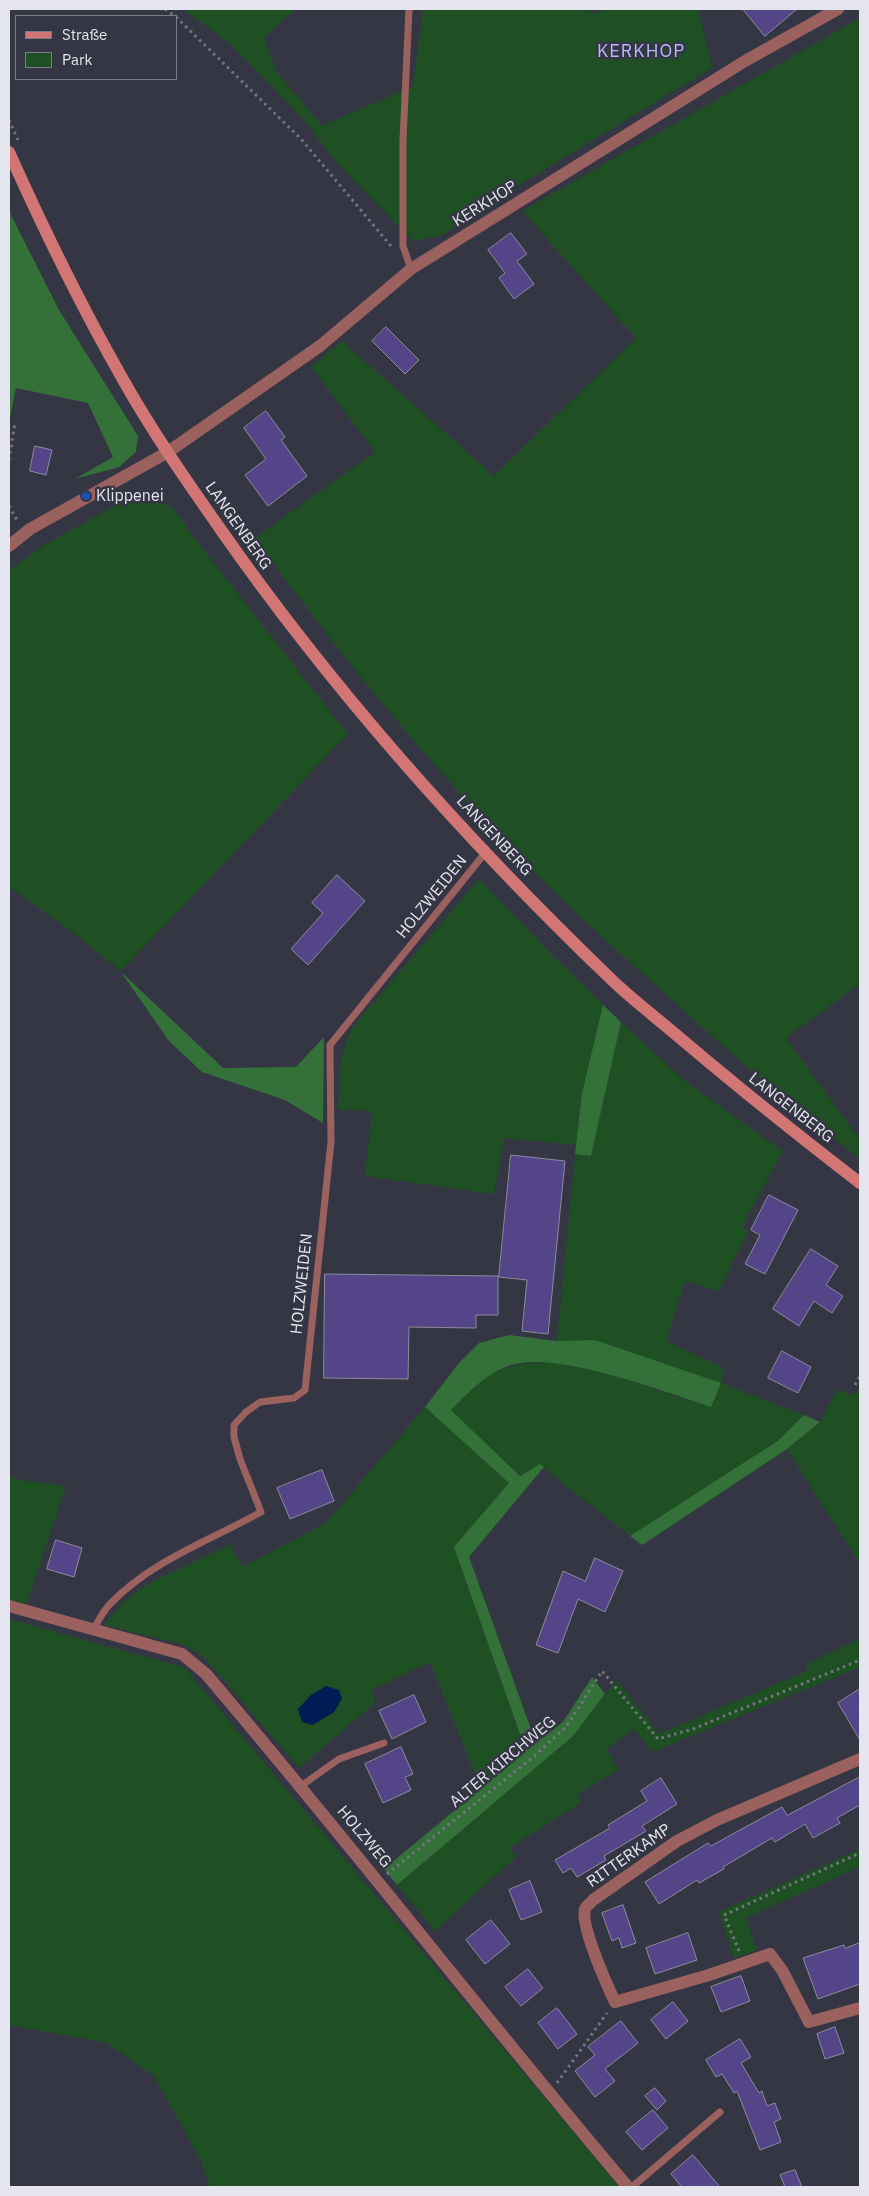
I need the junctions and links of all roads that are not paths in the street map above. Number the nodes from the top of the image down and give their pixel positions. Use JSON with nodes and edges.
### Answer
{"nodes":[{"id":1,"x":410,"y":9,"type":"edge"},
{"id":2,"x":838,"y":9,"type":"edge"},
{"id":3,"x":14,"y":148,"type":"edge"},
{"id":4,"x":411,"y":269,"type":"junction"},
{"id":5,"x":168,"y":452,"type":"junction"},
{"id":6,"x":9,"y":546,"type":"edge"},
{"id":7,"x":485,"y":853,"type":"junction"},
{"id":8,"x":860,"y":1183,"type":"edge"},
{"id":9,"x":9,"y":1606,"type":"edge"},
{"id":10,"x":93,"y":1629,"type":"junction"},
{"id":11,"x":384,"y":1743,"type":"dead end"},
{"id":12,"x":860,"y":1759,"type":"edge"},
{"id":13,"x":301,"y":1786,"type":"junction"},
{"id":14,"x":860,"y":2008,"type":"edge"},
{"id":15,"x":720,"y":2112,"type":"dead end"},
{"id":16,"x":628,"y":2187,"type":"edge"},
{"id":17,"x":632,"y":2187,"type":"edge"}],
"edges":[{"from":1,"to":4,"type":"lane"},
{"from":2,"to":4,"type":"street","name":"KERKHOP"},
{"from":3,"to":5,"type":"main road","name":"LANGENBERG"},
{"from":4,"to":5,"type":"street","name":"KERKHOP"},
{"from":5,"to":6,"type":"street"},
{"from":5,"to":7,"type":"main road","name":"LANGENBERG"},
{"from":7,"to":8,"type":"main road","name":"LANGENBERG"},
{"from":7,"to":10,"type":"lane","name":"HOLZWEIDEN"},
{"from":9,"to":10,"type":"street","name":"HOLZWEG"},
{"from":10,"to":13,"type":"street","name":"HOLZWEG"},
{"from":11,"to":13,"type":"lane"},
{"from":12,"to":14,"type":"street","name":"RITTERKAMP"},
{"from":13,"to":16,"type":"street","name":"HOLZWEG"},
{"from":15,"to":17,"type":"lane"}]}
